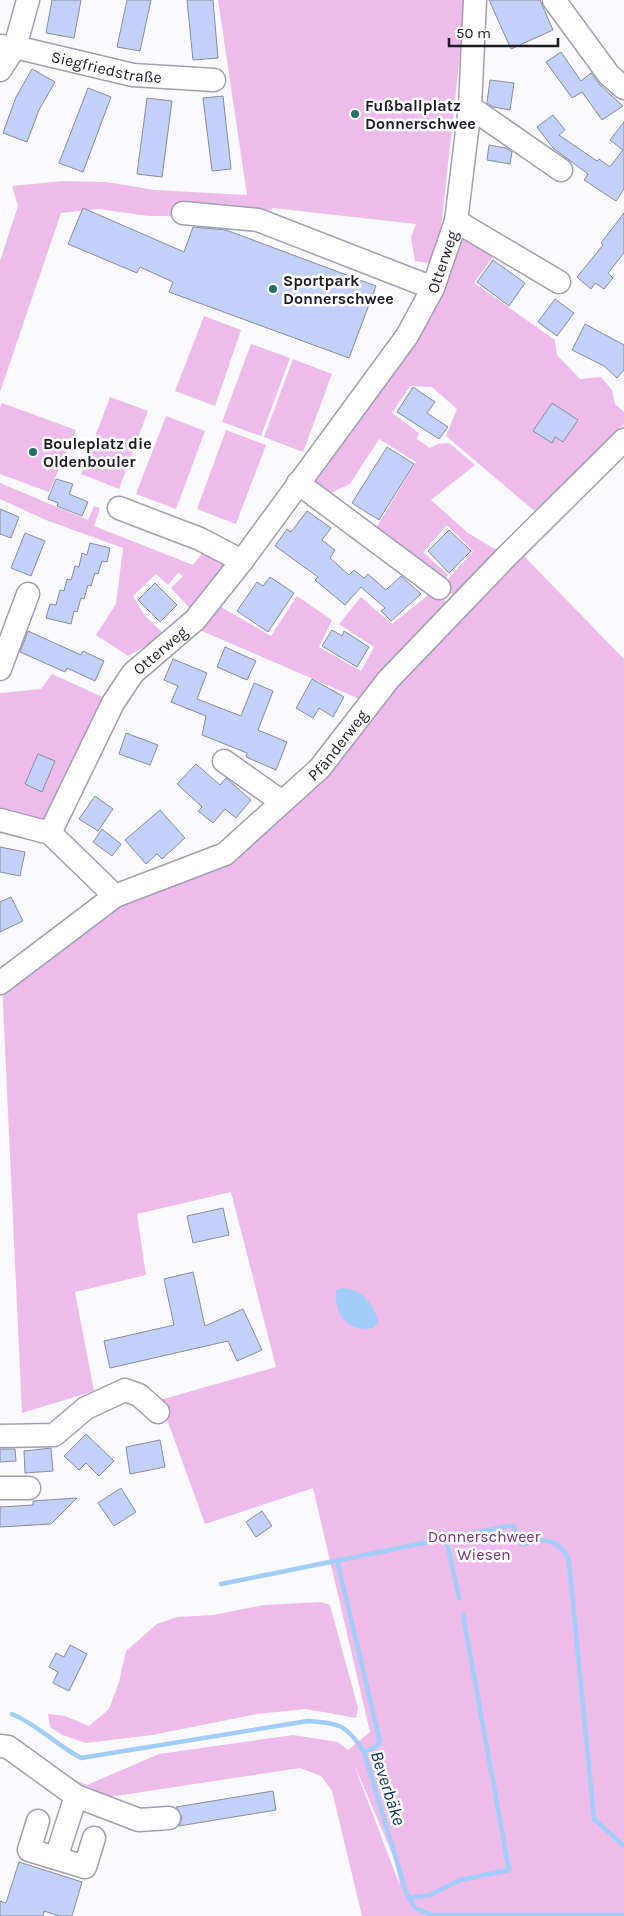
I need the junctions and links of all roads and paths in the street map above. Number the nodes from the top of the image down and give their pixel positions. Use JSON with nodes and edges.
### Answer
{"nodes":[{"id":1,"x":28,"y":0,"type":"edge"},
{"id":2,"x":475,"y":0,"type":"edge"},
{"id":3,"x":554,"y":0,"type":"edge"},
{"id":4,"x":7,"y":46,"type":"edge"},
{"id":5,"x":0,"y":70,"type":"edge"},
{"id":6,"x":214,"y":80,"type":"dead end"},
{"id":7,"x":624,"y":88,"type":"edge"},
{"id":8,"x":470,"y":107,"type":"junction"},
{"id":9,"x":561,"y":170,"type":"dead end"},
{"id":10,"x":183,"y":213,"type":"dead end"},
{"id":11,"x":456,"y":221,"type":"junction"},
{"id":12,"x":559,"y":282,"type":"dead end"},
{"id":13,"x":432,"y":288,"type":"junction"},
{"id":14,"x":622,"y":447,"type":"edge"},
{"id":15,"x":298,"y":483,"type":"junction"},
{"id":16,"x":120,"y":508,"type":"dead end"},
{"id":17,"x":242,"y":561,"type":"junction"},
{"id":18,"x":438,"y":588,"type":"dead end"},
{"id":19,"x":28,"y":594,"type":"dead end"},
{"id":20,"x":0,"y":669,"type":"edge"},
{"id":21,"x":224,"y":761,"type":"dead end"},
{"id":22,"x":282,"y":802,"type":"junction"},
{"id":23,"x":0,"y":820,"type":"edge"},
{"id":24,"x":50,"y":833,"type":"junction"},
{"id":25,"x":115,"y":896,"type":"junction"},
{"id":26,"x":0,"y":983,"type":"edge"},
{"id":27,"x":158,"y":1412,"type":"dead end"},
{"id":28,"x":0,"y":1436,"type":"edge"},
{"id":29,"x":0,"y":1488,"type":"edge"},
{"id":30,"x":29,"y":1488,"type":"dead end"},
{"id":31,"x":0,"y":1746,"type":"edge"},
{"id":32,"x":76,"y":1796,"type":"junction"},
{"id":33,"x":169,"y":1818,"type":"dead end"},
{"id":34,"x":38,"y":1821,"type":"dead end"},
{"id":35,"x":94,"y":1838,"type":"dead end"},
{"id":36,"x":56,"y":1858,"type":"junction"}],
"edges":[{"from":1,"to":4,"type":"street"},
{"from":2,"to":8,"type":"street","name":"Otterweg"},
{"from":3,"to":7,"type":"street"},
{"from":4,"to":5,"type":"street"},
{"from":4,"to":6,"type":"street","name":"Siegfriedstraße"},
{"from":8,"to":9,"type":"street"},
{"from":8,"to":11,"type":"street","name":"Otterweg"},
{"from":10,"to":13,"type":"street"},
{"from":11,"to":12,"type":"street"},
{"from":11,"to":13,"type":"street","name":"Otterweg"},
{"from":13,"to":15,"type":"street","name":"Otterweg"},
{"from":14,"to":22,"type":"street","name":"Pfänderweg"},
{"from":15,"to":17,"type":"street","name":"Otterweg"},
{"from":15,"to":18,"type":"street"},
{"from":16,"to":17,"type":"street"},
{"from":17,"to":24,"type":"street","name":"Otterweg"},
{"from":19,"to":20,"type":"street"},
{"from":21,"to":22,"type":"street"},
{"from":22,"to":25,"type":"street","name":"Pfänderweg"},
{"from":23,"to":24,"type":"street"},
{"from":24,"to":25,"type":"street"},
{"from":25,"to":26,"type":"street","name":"Pfänderweg"},
{"from":27,"to":28,"type":"street"},
{"from":29,"to":30,"type":"street"},
{"from":31,"to":32,"type":"street"},
{"from":32,"to":33,"type":"street"},
{"from":32,"to":36,"type":"street"},
{"from":34,"to":36,"type":"street"},
{"from":35,"to":36,"type":"street"}]}
